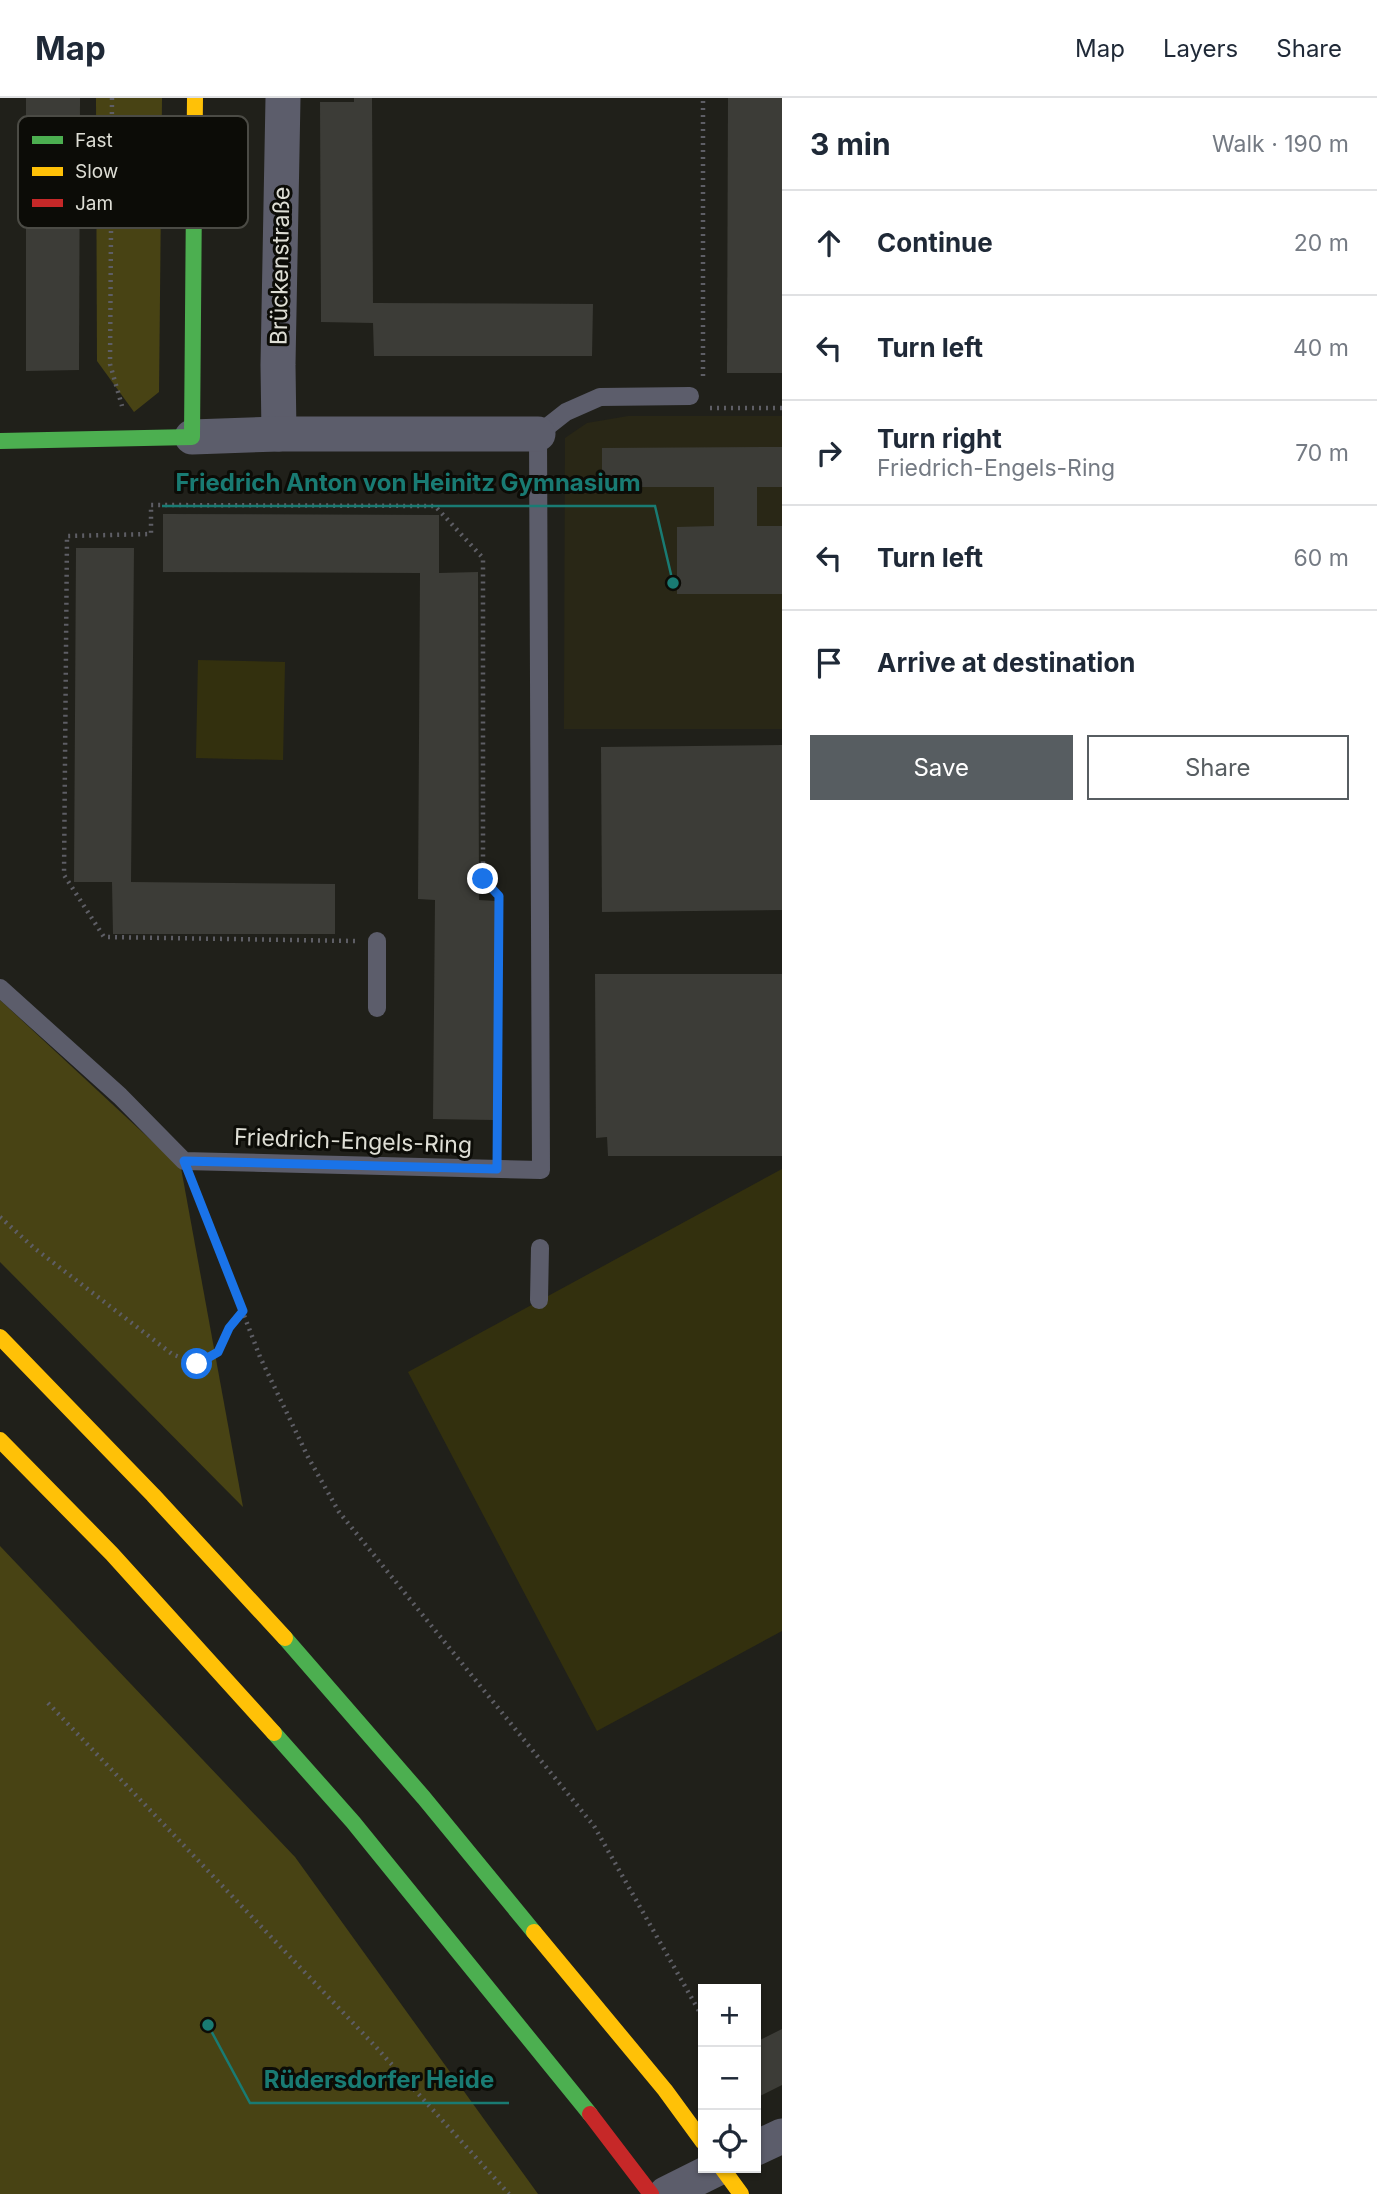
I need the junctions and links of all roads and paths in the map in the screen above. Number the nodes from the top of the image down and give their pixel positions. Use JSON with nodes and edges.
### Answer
{"nodes":[{"id":1,"x":112,"y":98,"type":"edge"},
{"id":2,"x":195,"y":98,"type":"edge"},
{"id":3,"x":283,"y":98,"type":"edge"},
{"id":4,"x":704,"y":98,"type":"edge"},
{"id":5,"x":112,"y":116,"type":"edge"},
{"id":6,"x":195,"y":116,"type":"edge"},
{"id":7,"x":111,"y":228,"type":"edge"},
{"id":8,"x":194,"y":228,"type":"edge"},
{"id":9,"x":696,"y":402,"type":"junction"},
{"id":10,"x":782,"y":408,"type":"edge"},
{"id":11,"x":279,"y":434,"type":"junction"},
{"id":12,"x":538,"y":434,"type":"junction"},
{"id":13,"x":126,"y":438,"type":"junction"},
{"id":14,"x":192,"y":438,"type":"junction"},
{"id":15,"x":0,"y":441,"type":"edge"},
{"id":16,"x":377,"y":941,"type":"joint"},
{"id":17,"x":0,"y":988,"type":"edge"},
{"id":18,"x":377,"y":1008,"type":"dead end"},
{"id":19,"x":184,"y":1161,"type":"junction"},
{"id":20,"x":497,"y":1169,"type":"junction"},
{"id":21,"x":0,"y":1217,"type":"edge"},
{"id":22,"x":540,"y":1248,"type":"dead end"},
{"id":23,"x":539,"y":1300,"type":"dead end"},
{"id":24,"x":243,"y":1311,"type":"junction"},
{"id":25,"x":0,"y":1337,"type":"edge"},
{"id":26,"x":0,"y":1440,"type":"edge"},
{"id":27,"x":48,"y":1703,"type":"dead end"},
{"id":28,"x":698,"y":2009,"type":"edge"},
{"id":29,"x":698,"y":2135,"type":"edge"},
{"id":30,"x":782,"y":2136,"type":"edge"},
{"id":31,"x":761,"y":2146,"type":"edge"},
{"id":32,"x":710,"y":2173,"type":"edge"},
{"id":33,"x":724,"y":2173,"type":"edge"},
{"id":34,"x":509,"y":2194,"type":"edge"},
{"id":35,"x":651,"y":2194,"type":"edge"},
{"id":36,"x":666,"y":2194,"type":"edge"},
{"id":37,"x":741,"y":2194,"type":"edge"}],
"edges":[{"from":1,"to":5,"type":"path"},
{"from":2,"to":6,"type":"main road"},
{"from":3,"to":11,"type":"street","name":"Brückenstraße"},
{"from":4,"to":9,"type":"path"},
{"from":7,"to":13,"type":"path"},
{"from":8,"to":14,"type":"main road"},
{"from":9,"to":10,"type":"path"},
{"from":9,"to":12,"type":"lane"},
{"from":11,"to":12,"type":"street"},
{"from":11,"to":14,"type":"street"},
{"from":12,"to":20,"type":"lane","name":"Friedrich-Engels-Ring"},
{"from":13,"to":14,"type":"main road"},
{"from":13,"to":15,"type":"main road"},
{"from":16,"to":18,"type":"lane"},
{"from":16,"to":20,"type":"path"},
{"from":17,"to":19,"type":"lane"},
{"from":19,"to":20,"type":"lane","name":"Friedrich-Engels-Ring"},
{"from":19,"to":24,"type":"path"},
{"from":21,"to":24,"type":"path"},
{"from":22,"to":23,"type":"lane"},
{"from":24,"to":28,"type":"path"},
{"from":25,"to":29,"type":"main road"},
{"from":26,"to":35,"type":"main road"},
{"from":27,"to":34,"type":"path"},
{"from":30,"to":31,"type":"street"},
{"from":32,"to":36,"type":"street"},
{"from":33,"to":37,"type":"main road"}]}
